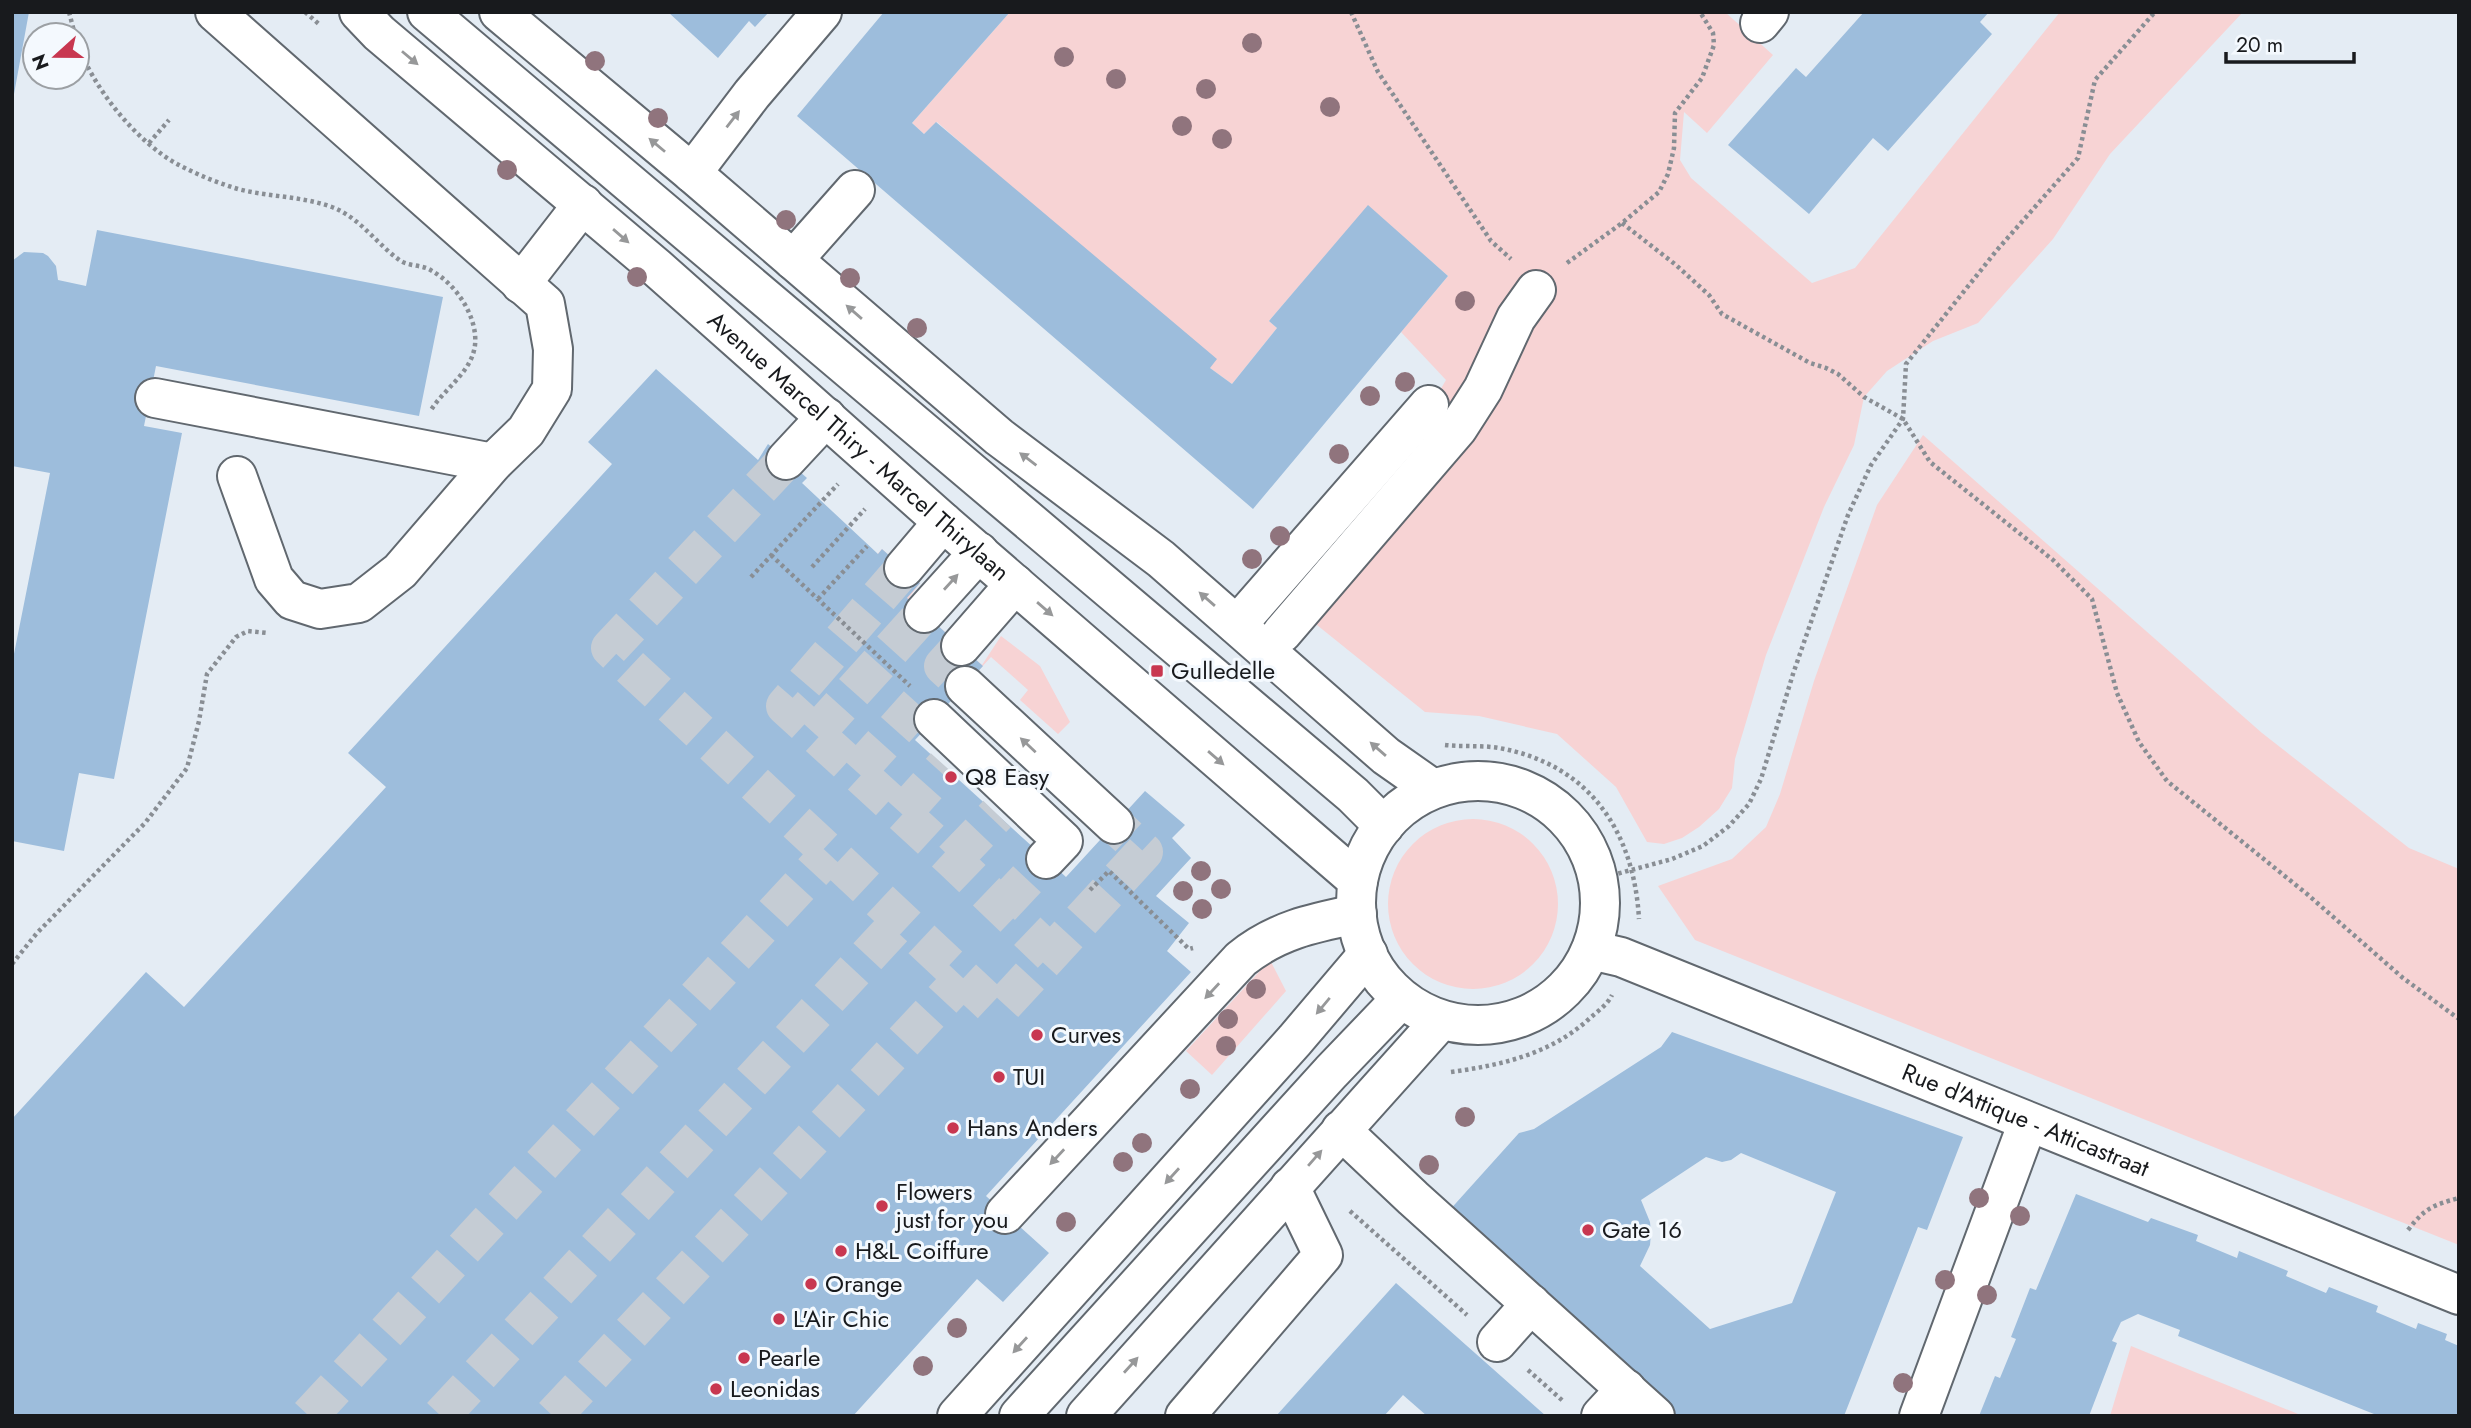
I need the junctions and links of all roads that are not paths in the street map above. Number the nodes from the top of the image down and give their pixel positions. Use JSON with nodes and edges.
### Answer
{"nodes":[{"id":1,"x":215,"y":12,"type":"edge"},
{"id":2,"x":359,"y":12,"type":"edge"},
{"id":3,"x":427,"y":12,"type":"edge"},
{"id":4,"x":499,"y":12,"type":"edge"},
{"id":5,"x":821,"y":12,"type":"edge"},
{"id":6,"x":692,"y":173,"type":"junction"},
{"id":7,"x":855,"y":190,"type":"dead end"},
{"id":8,"x":583,"y":204,"type":"junction"},
{"id":9,"x":793,"y":260,"type":"junction"},
{"id":10,"x":522,"y":284,"type":"junction"},
{"id":11,"x":1539,"y":288,"type":"road end"},
{"id":12,"x":155,"y":398,"type":"dead end"},
{"id":13,"x":1429,"y":405,"type":"dead end"},
{"id":14,"x":826,"y":417,"type":"junction"},
{"id":15,"x":786,"y":460,"type":"tunnel mouth"},
{"id":16,"x":493,"y":463,"type":"junction"},
{"id":17,"x":237,"y":476,"type":"dead end"},
{"id":18,"x":943,"y":522,"type":"junction"},
{"id":19,"x":979,"y":552,"type":"junction"},
{"id":20,"x":904,"y":568,"type":"tunnel mouth"},
{"id":21,"x":1015,"y":584,"type":"junction"},
{"id":22,"x":923,"y":613,"type":"tunnel mouth"},
{"id":23,"x":1237,"y":625,"type":"junction"},
{"id":24,"x":1282,"y":633,"type":"dead end"},
{"id":25,"x":961,"y":646,"type":"tunnel mouth"},
{"id":26,"x":965,"y":686,"type":"tunnel mouth"},
{"id":27,"x":924,"y":704,"type":"road end"},
{"id":28,"x":1433,"y":789,"type":"junction"},
{"id":29,"x":1114,"y":824,"type":"tunnel mouth"},
{"id":30,"x":1384,"y":826,"type":"junction"},
{"id":31,"x":1046,"y":859,"type":"tunnel mouth"},
{"id":32,"x":1357,"y":898,"type":"junction"},
{"id":33,"x":1591,"y":950,"type":"junction"},
{"id":34,"x":1367,"y":954,"type":"junction"},
{"id":35,"x":1402,"y":999,"type":"junction"},
{"id":36,"x":1441,"y":1020,"type":"junction"},
{"id":37,"x":2028,"y":1122,"type":"junction"},
{"id":38,"x":1340,"y":1130,"type":"junction"},
{"id":39,"x":1290,"y":1187,"type":"junction"},
{"id":40,"x":1005,"y":1214,"type":"dead end"},
{"id":41,"x":2459,"y":1295,"type":"edge"},
{"id":42,"x":1531,"y":1304,"type":"junction"},
{"id":43,"x":1497,"y":1342,"type":"road end"},
{"id":44,"x":1599,"y":1404,"type":"edge"},
{"id":45,"x":957,"y":1416,"type":"edge"},
{"id":46,"x":1019,"y":1416,"type":"edge"},
{"id":47,"x":1086,"y":1416,"type":"edge"},
{"id":48,"x":1185,"y":1416,"type":"edge"},
{"id":49,"x":1656,"y":1416,"type":"edge"},
{"id":50,"x":1919,"y":1416,"type":"edge"}],
"edges":[{"from":1,"to":10,"type":"main road"},
{"from":2,"to":8,"type":"main road","name":"Avenue Marcel Thiry - Marcel Thirylaan","one_way":true},
{"from":3,"to":30,"type":"main road","name":"Avenue Marcel Thiry - Marcel Thirylaan"},
{"from":6,"to":4,"type":"main road","one_way":true},
{"from":6,"to":5,"type":"main road","one_way":true},
{"from":6,"to":9,"type":"main road"},
{"from":7,"to":9,"type":"main road"},
{"from":8,"to":10,"type":"main road"},
{"from":8,"to":14,"type":"main road","name":"Avenue Marcel Thiry - Marcel Thirylaan","one_way":true},
{"from":23,"to":9,"type":"main road","one_way":true},
{"from":10,"to":16,"type":"main road"},
{"from":11,"to":24,"type":"main road"},
{"from":12,"to":16,"type":"main road"},
{"from":13,"to":23,"type":"main road"},
{"from":14,"to":15,"type":"main road"},
{"from":14,"to":18,"type":"main road","name":"Avenue Marcel Thiry - Marcel Thirylaan"},
{"from":16,"to":17,"type":"main road"},
{"from":18,"to":19,"type":"main road","name":"Avenue Marcel Thiry - Marcel Thirylaan"},
{"from":18,"to":20,"type":"main road"},
{"from":19,"to":21,"type":"main road","name":"Avenue Marcel Thiry - Marcel Thirylaan"},
{"from":22,"to":19,"type":"main road","one_way":true},
{"from":21,"to":25,"type":"main road"},
{"from":21,"to":32,"type":"main road","name":"Avenue Marcel Thiry - Marcel Thirylaan","one_way":true},
{"from":28,"to":23,"type":"main road","one_way":true},
{"from":29,"to":26,"type":"main road","one_way":true},
{"from":27,"to":31,"type":"main road"},
{"from":28,"to":30,"type":"main road"},
{"from":28,"to":33,"type":"main road"},
{"from":30,"to":32,"type":"main road"},
{"from":32,"to":34,"type":"main road"},
{"from":32,"to":40,"type":"main road","one_way":true},
{"from":33,"to":36,"type":"main road"},
{"from":33,"to":37,"type":"main road","name":"Rue d'Attique - Atticastraat"},
{"from":34,"to":35,"type":"main road"},
{"from":34,"to":45,"type":"main road","one_way":true},
{"from":35,"to":36,"type":"main road"},
{"from":35,"to":46,"type":"main road"},
{"from":36,"to":38,"type":"main road"},
{"from":37,"to":41,"type":"main road","name":"Rue d'Attique - Atticastraat"},
{"from":37,"to":50,"type":"main road"},
{"from":39,"to":38,"type":"main road","one_way":true},
{"from":38,"to":42,"type":"main road"},
{"from":47,"to":39,"type":"main road","one_way":true},
{"from":39,"to":48,"type":"main road"},
{"from":42,"to":43,"type":"main road"},
{"from":42,"to":44,"type":"main road"},
{"from":44,"to":49,"type":"main road"}]}
